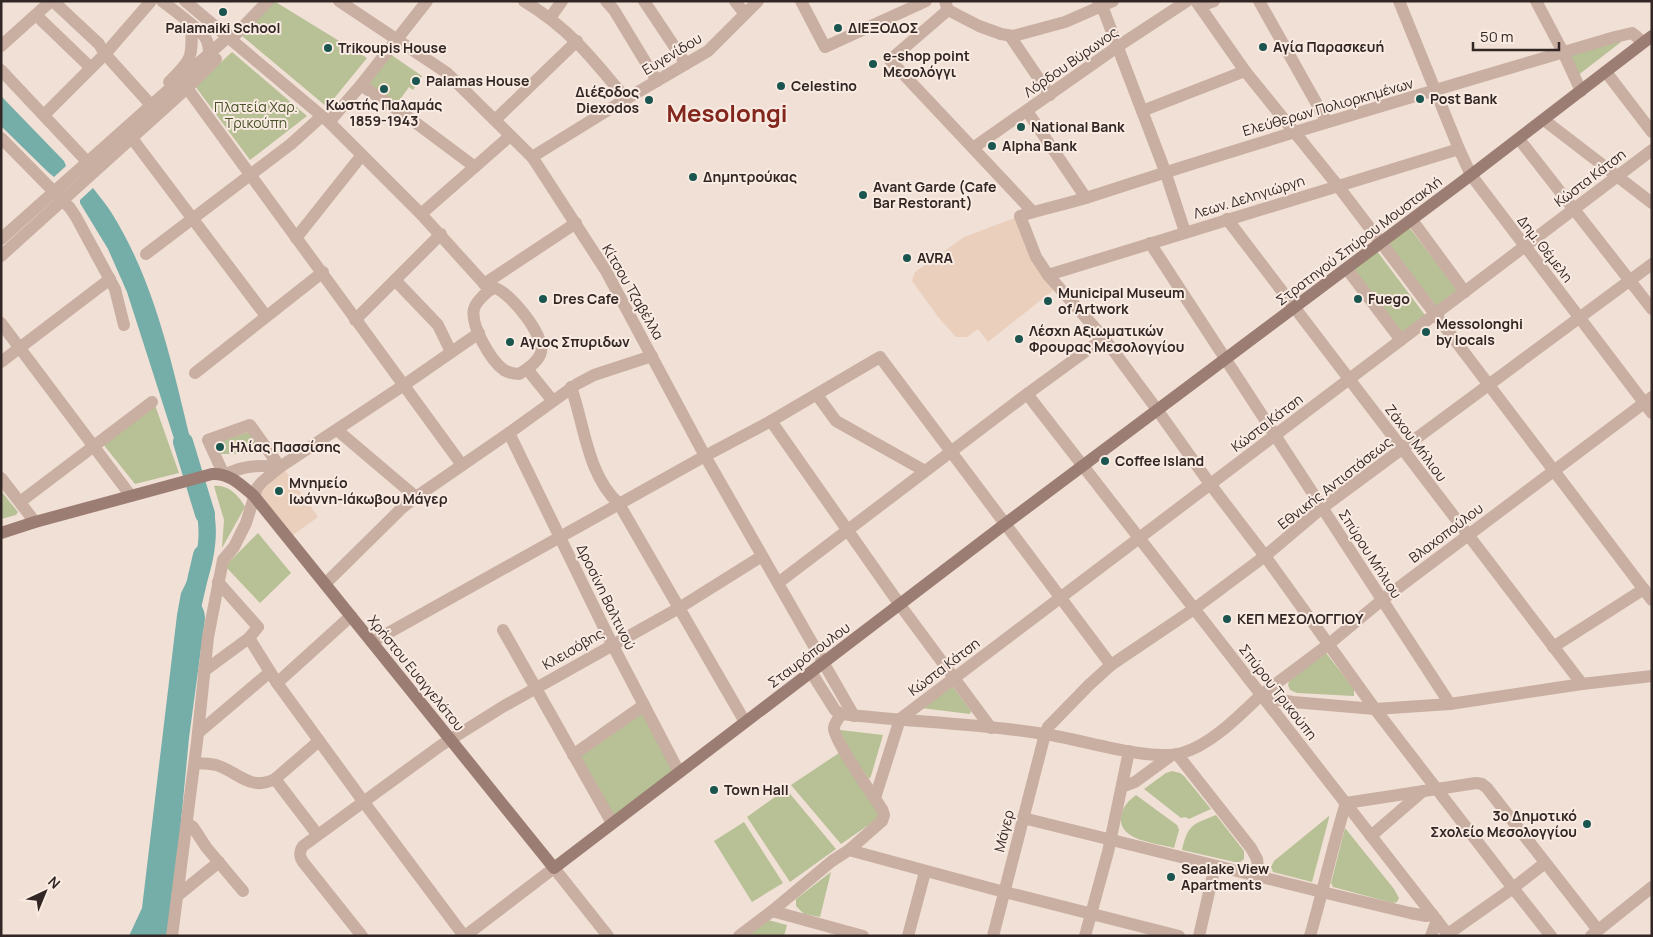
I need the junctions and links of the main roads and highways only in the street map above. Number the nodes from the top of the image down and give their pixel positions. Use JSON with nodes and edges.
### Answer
{"nodes":[{"id":1,"x":1647,"y":39,"type":"edge"},
{"id":2,"x":1082,"y":466,"type":"joint"},
{"id":3,"x":1,"y":533,"type":"edge"},
{"id":4,"x":554,"y":868,"type":"joint"}],
"edges":[{"from":1,"to":2,"type":"main road","name":"Στρατηγού Σπύρου Μουστακλή"},
{"from":2,"to":4,"type":"main road","name":"Σταυρόπουλου"},
{"from":3,"to":4,"type":"main road","name":"Χρήστου Ευαγγελάτου"}]}
